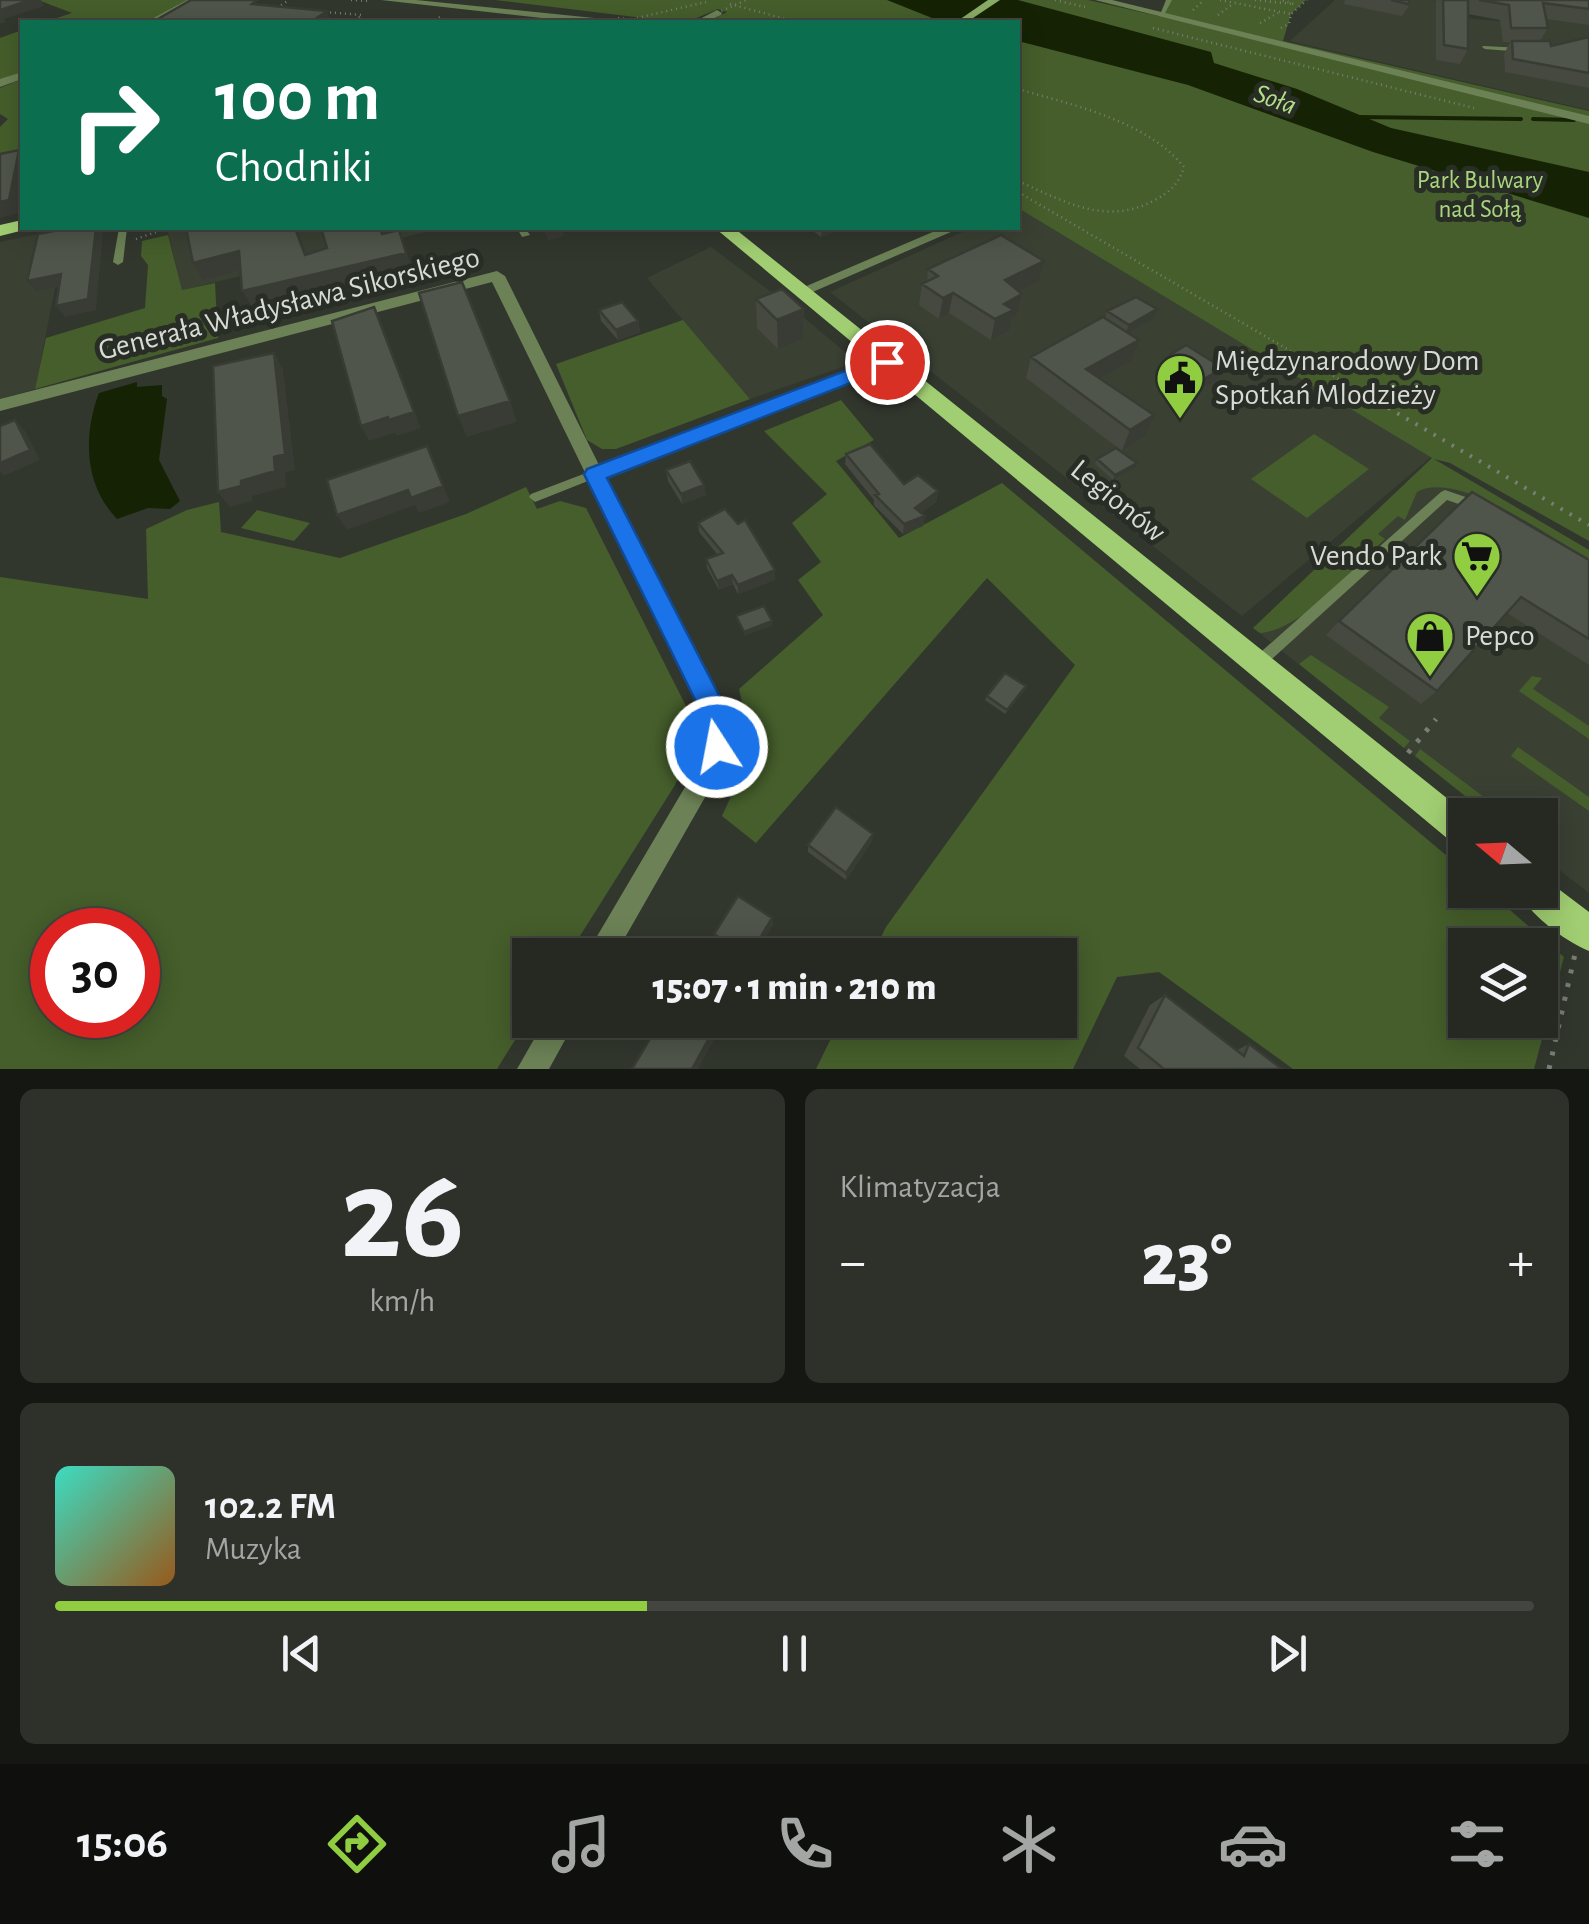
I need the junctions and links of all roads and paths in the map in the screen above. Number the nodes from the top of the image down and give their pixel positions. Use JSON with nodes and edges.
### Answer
{"nodes":[{"id":1,"x":195,"y":0,"type":"edge"},
{"id":2,"x":290,"y":0,"type":"edge"},
{"id":3,"x":386,"y":0,"type":"edge"},
{"id":4,"x":746,"y":0,"type":"edge"},
{"id":5,"x":995,"y":0,"type":"edge"},
{"id":6,"x":1100,"y":0,"type":"edge"},
{"id":7,"x":1169,"y":0,"type":"edge"},
{"id":8,"x":1204,"y":0,"type":"edge"},
{"id":9,"x":1220,"y":0,"type":"edge"},
{"id":10,"x":1255,"y":0,"type":"edge"},
{"id":11,"x":1264,"y":0,"type":"edge"},
{"id":12,"x":1281,"y":0,"type":"edge"},
{"id":13,"x":1307,"y":0,"type":"edge"},
{"id":14,"x":1234,"y":2,"type":"edge"},
{"id":15,"x":1292,"y":5,"type":"junction"},
{"id":16,"x":1302,"y":5,"type":"junction"},
{"id":17,"x":268,"y":7,"type":"edge"},
{"id":18,"x":316,"y":10,"type":"edge"},
{"id":19,"x":1190,"y":12,"type":"dead end"},
{"id":20,"x":1281,"y":12,"type":"junction"},
{"id":21,"x":718,"y":14,"type":"joint"},
{"id":22,"x":1162,"y":14,"type":"junction"},
{"id":23,"x":1291,"y":14,"type":"junction"},
{"id":24,"x":1214,"y":18,"type":"dead end"},
{"id":25,"x":155,"y":20,"type":"edge"},
{"id":26,"x":355,"y":20,"type":"edge"},
{"id":27,"x":584,"y":20,"type":"edge"},
{"id":28,"x":704,"y":20,"type":"edge"},
{"id":29,"x":964,"y":20,"type":"edge"},
{"id":30,"x":1145,"y":22,"type":"dead end"},
{"id":31,"x":1254,"y":33,"type":"junction"},
{"id":32,"x":1270,"y":34,"type":"dead end"},
{"id":33,"x":1589,"y":40,"type":"edge"},
{"id":34,"x":1485,"y":47,"type":"dead end"},
{"id":35,"x":1020,"y":90,"type":"edge"},
{"id":36,"x":1494,"y":98,"type":"junction"},
{"id":37,"x":1589,"y":120,"type":"edge"},
{"id":38,"x":1020,"y":182,"type":"edge"},
{"id":39,"x":1020,"y":193,"type":"edge"},
{"id":40,"x":122,"y":230,"type":"edge"},
{"id":41,"x":164,"y":230,"type":"edge"},
{"id":42,"x":726,"y":230,"type":"edge"},
{"id":43,"x":947,"y":230,"type":"edge"},
{"id":44,"x":120,"y":250,"type":"junction"},
{"id":45,"x":118,"y":262,"type":"dead end"},
{"id":46,"x":802,"y":292,"type":"junction"},
{"id":47,"x":887,"y":362,"type":"junction"},
{"id":48,"x":0,"y":405,"type":"edge"},
{"id":49,"x":594,"y":474,"type":"junction"},
{"id":50,"x":535,"y":497,"type":"dead end"},
{"id":51,"x":1485,"y":510,"type":"edge"},
{"id":52,"x":1589,"y":524,"type":"edge"},
{"id":53,"x":1258,"y":664,"type":"junction"},
{"id":54,"x":1436,"y":719,"type":"dead end"},
{"id":55,"x":1404,"y":756,"type":"dead end"},
{"id":56,"x":1448,"y":818,"type":"edge"},
{"id":57,"x":1552,"y":908,"type":"edge"},
{"id":58,"x":610,"y":938,"type":"edge"},
{"id":59,"x":1583,"y":942,"type":"edge"},
{"id":60,"x":551,"y":1038,"type":"edge"},
{"id":61,"x":532,"y":1069,"type":"edge"},
{"id":62,"x":1549,"y":1069,"type":"edge"}],
"edges":[{"from":1,"to":25,"type":"street"},
{"from":2,"to":17,"type":"path"},
{"from":3,"to":27,"type":"street"},
{"from":4,"to":21,"type":"path","bridge":true},
{"from":5,"to":29,"type":"street"},
{"from":6,"to":22,"type":"street"},
{"from":7,"to":22,"type":"lane"},
{"from":8,"to":19,"type":"path"},
{"from":9,"to":14,"type":"path"},
{"from":10,"to":15,"type":"path"},
{"from":11,"to":15,"type":"path"},
{"from":12,"to":15,"type":"path"},
{"from":13,"to":16,"type":"path"},
{"from":14,"to":20,"type":"path"},
{"from":14,"to":24,"type":"path"},
{"from":15,"to":16,"type":"path"},
{"from":16,"to":23,"type":"path"},
{"from":18,"to":26,"type":"path"},
{"from":20,"to":23,"type":"path"},
{"from":20,"to":31,"type":"path"},
{"from":21,"to":28,"type":"street"},
{"from":22,"to":31,"type":"street"},
{"from":23,"to":32,"type":"path"},
{"from":30,"to":36,"type":"path"},
{"from":31,"to":36,"type":"street"},
{"from":33,"to":34,"type":"lane"},
{"from":35,"to":38,"type":"path"},
{"from":36,"to":37,"type":"street"},
{"from":39,"to":52,"type":"path"},
{"from":40,"to":44,"type":"lane"},
{"from":41,"to":44,"type":"path"},
{"from":42,"to":46,"type":"main road","name":"Legionów"},
{"from":43,"to":46,"type":"street"},
{"from":44,"to":45,"type":"lane"},
{"from":46,"to":47,"type":"main road","name":"Legionów"},
{"from":47,"to":49,"type":"street"},
{"from":47,"to":53,"type":"main road","name":"Legionów"},
{"from":48,"to":49,"type":"street","name":"Generała Władysława Sikorskiego"},
{"from":49,"to":50,"type":"lane"},
{"from":49,"to":58,"type":"street"},
{"from":51,"to":53,"type":"lane"},
{"from":53,"to":56,"type":"main road","name":"Legionów"},
{"from":54,"to":55,"type":"path"},
{"from":57,"to":59,"type":"main road"},
{"from":59,"to":62,"type":"path"},
{"from":60,"to":61,"type":"street"}]}
